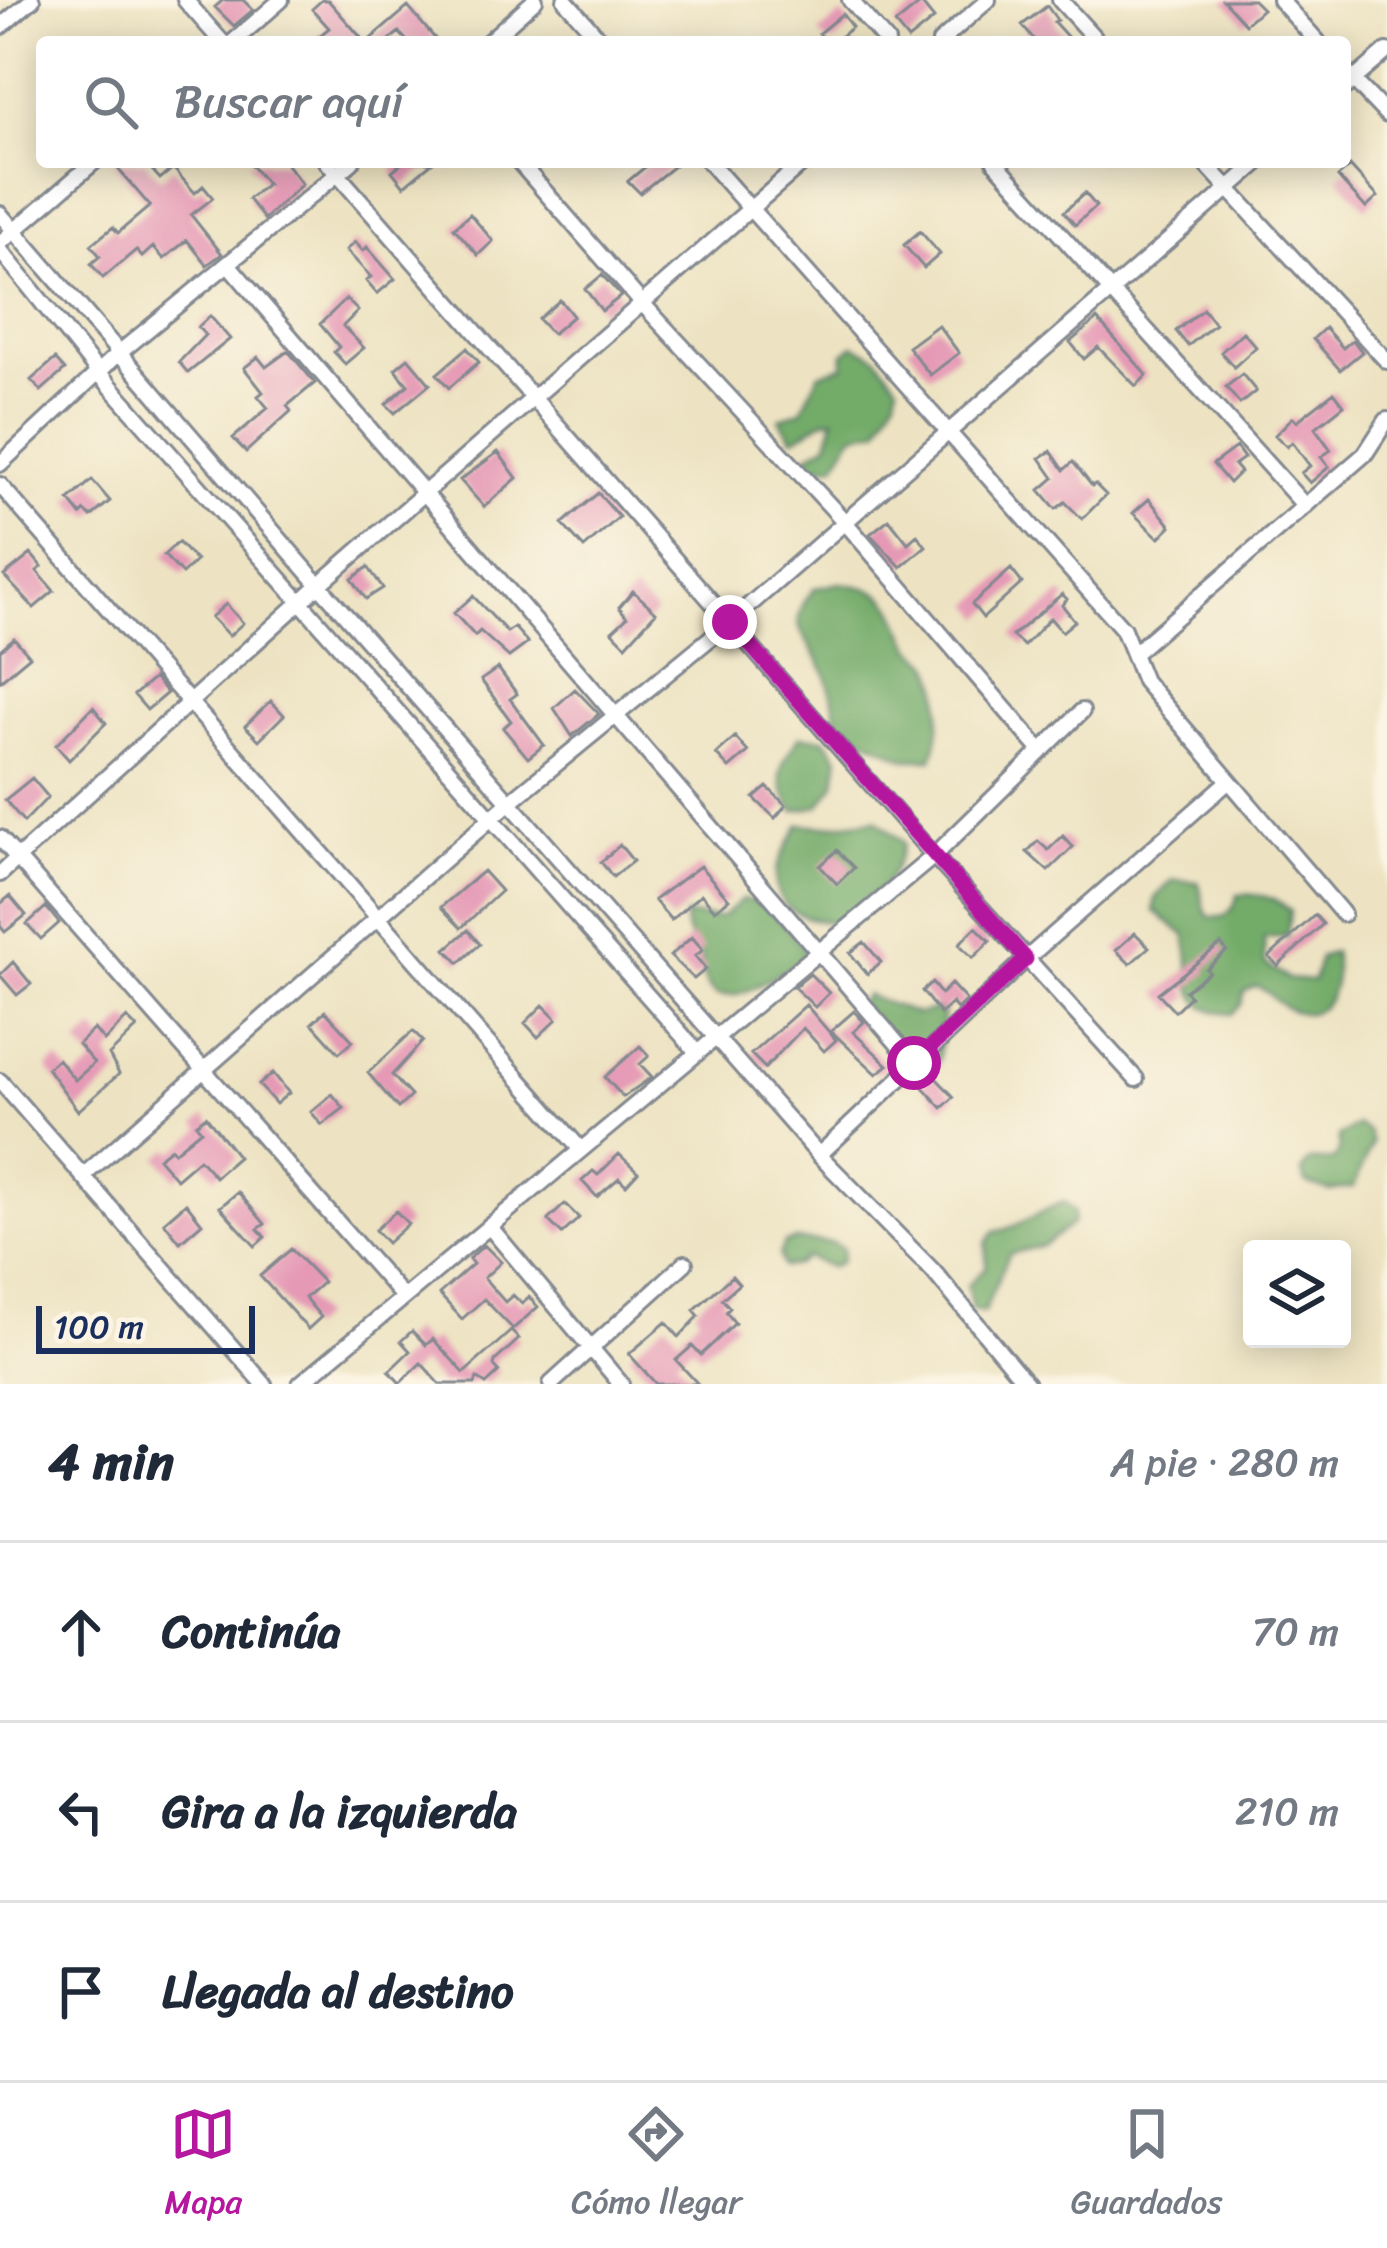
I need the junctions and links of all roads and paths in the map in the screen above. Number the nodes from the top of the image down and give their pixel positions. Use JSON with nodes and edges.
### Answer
{"nodes":[{"id":1,"x":32,"y":0,"type":"edge"},
{"id":2,"x":185,"y":0,"type":"edge"},
{"id":3,"x":281,"y":0,"type":"edge"},
{"id":4,"x":535,"y":0,"type":"edge"},
{"id":5,"x":565,"y":0,"type":"edge"},
{"id":6,"x":850,"y":0,"type":"edge"},
{"id":7,"x":988,"y":0,"type":"edge"},
{"id":8,"x":1060,"y":0,"type":"edge"},
{"id":9,"x":1280,"y":0,"type":"edge"},
{"id":10,"x":0,"y":27,"type":"edge"},
{"id":11,"x":217,"y":36,"type":"edge"},
{"id":12,"x":240,"y":36,"type":"edge"},
{"id":13,"x":495,"y":36,"type":"edge"},
{"id":14,"x":597,"y":36,"type":"edge"},
{"id":15,"x":882,"y":36,"type":"edge"},
{"id":16,"x":947,"y":36,"type":"edge"},
{"id":17,"x":1093,"y":36,"type":"edge"},
{"id":18,"x":1313,"y":36,"type":"edge"},
{"id":19,"x":1387,"y":51,"type":"edge"},
{"id":20,"x":1351,"y":78,"type":"edge"},
{"id":21,"x":1351,"y":83,"type":"edge"},
{"id":22,"x":1387,"y":116,"type":"edge"},
{"id":23,"x":87,"y":168,"type":"edge"},
{"id":24,"x":332,"y":168,"type":"edge"},
{"id":25,"x":524,"y":168,"type":"edge"},
{"id":26,"x":714,"y":168,"type":"edge"},
{"id":27,"x":797,"y":168,"type":"edge"},
{"id":28,"x":1000,"y":168,"type":"edge"},
{"id":29,"x":1209,"y":168,"type":"edge"},
{"id":30,"x":1252,"y":168,"type":"edge"},
{"id":31,"x":1228,"y":189,"type":"junction"},
{"id":32,"x":751,"y":209,"type":"junction"},
{"id":33,"x":0,"y":214,"type":"edge"},
{"id":34,"x":15,"y":230,"type":"junction"},
{"id":35,"x":0,"y":247,"type":"edge"},
{"id":36,"x":228,"y":264,"type":"junction"},
{"id":37,"x":1111,"y":291,"type":"junction"},
{"id":38,"x":641,"y":302,"type":"junction"},
{"id":39,"x":119,"y":353,"type":"junction"},
{"id":40,"x":1387,"y":361,"type":"edge"},
{"id":41,"x":98,"y":372,"type":"junction"},
{"id":42,"x":533,"y":398,"type":"junction"},
{"id":43,"x":1387,"y":421,"type":"edge"},
{"id":44,"x":949,"y":432,"type":"junction"},
{"id":45,"x":0,"y":464,"type":"edge"},
{"id":46,"x":0,"y":485,"type":"edge"},
{"id":47,"x":427,"y":491,"type":"junction"},
{"id":48,"x":1304,"y":506,"type":"junction"},
{"id":49,"x":845,"y":522,"type":"junction"},
{"id":50,"x":319,"y":585,"type":"junction"},
{"id":51,"x":300,"y":602,"type":"junction"},
{"id":52,"x":730,"y":622,"type":"junction"},
{"id":53,"x":1133,"y":654,"type":"junction"},
{"id":54,"x":190,"y":703,"type":"junction"},
{"id":55,"x":1082,"y":711,"type":"dead end"},
{"id":56,"x":614,"y":716,"type":"junction"},
{"id":57,"x":1041,"y":751,"type":"junction"},
{"id":58,"x":1229,"y":781,"type":"junction"},
{"id":59,"x":512,"y":801,"type":"junction"},
{"id":60,"x":491,"y":819,"type":"junction"},
{"id":61,"x":0,"y":838,"type":"edge"},
{"id":62,"x":934,"y":856,"type":"junction"},
{"id":63,"x":17,"y":859,"type":"junction"},
{"id":64,"x":0,"y":874,"type":"edge"},
{"id":65,"x":1343,"y":914,"type":"dead end"},
{"id":66,"x":377,"y":917,"type":"junction"},
{"id":67,"x":819,"y":952,"type":"junction"},
{"id":68,"x":1026,"y":959,"type":"junction"},
{"id":69,"x":716,"y":1037,"type":"junction"},
{"id":70,"x":697,"y":1052,"type":"junction"},
{"id":71,"x":914,"y":1063,"type":"junction"},
{"id":72,"x":205,"y":1070,"type":"junction"},
{"id":73,"x":1136,"y":1079,"type":"dead end"},
{"id":74,"x":0,"y":1081,"type":"edge"},
{"id":75,"x":581,"y":1150,"type":"junction"},
{"id":76,"x":818,"y":1155,"type":"junction"},
{"id":77,"x":83,"y":1176,"type":"junction"},
{"id":78,"x":489,"y":1226,"type":"junction"},
{"id":79,"x":685,"y":1263,"type":"dead end"},
{"id":80,"x":403,"y":1297,"type":"junction"},
{"id":81,"x":589,"y":1349,"type":"junction"},
{"id":82,"x":264,"y":1384,"type":"edge"},
{"id":83,"x":300,"y":1384,"type":"edge"},
{"id":84,"x":551,"y":1384,"type":"edge"},
{"id":85,"x":621,"y":1384,"type":"edge"},
{"id":86,"x":1027,"y":1384,"type":"edge"}],
"edges":[{"from":1,"to":10,"type":"street"},
{"from":2,"to":11,"type":"street"},
{"from":3,"to":12,"type":"street"},
{"from":4,"to":13,"type":"street"},
{"from":5,"to":14,"type":"street"},
{"from":6,"to":15,"type":"street"},
{"from":7,"to":16,"type":"street"},
{"from":8,"to":17,"type":"street"},
{"from":9,"to":18,"type":"street"},
{"from":19,"to":20,"type":"street"},
{"from":21,"to":22,"type":"street"},
{"from":23,"to":34,"type":"street"},
{"from":24,"to":36,"type":"street"},
{"from":24,"to":42,"type":"street"},
{"from":25,"to":38,"type":"street"},
{"from":26,"to":32,"type":"street"},
{"from":27,"to":32,"type":"street"},
{"from":28,"to":37,"type":"street"},
{"from":29,"to":31,"type":"street"},
{"from":30,"to":31,"type":"street"},
{"from":31,"to":37,"type":"street"},
{"from":31,"to":40,"type":"street"},
{"from":32,"to":38,"type":"street"},
{"from":32,"to":44,"type":"street"},
{"from":33,"to":34,"type":"street"},
{"from":34,"to":35,"type":"street"},
{"from":34,"to":39,"type":"street"},
{"from":35,"to":41,"type":"street"},
{"from":36,"to":39,"type":"street"},
{"from":36,"to":47,"type":"street"},
{"from":37,"to":44,"type":"street"},
{"from":37,"to":48,"type":"street"},
{"from":38,"to":42,"type":"street"},
{"from":38,"to":49,"type":"street"},
{"from":39,"to":41,"type":"street"},
{"from":39,"to":50,"type":"street"},
{"from":41,"to":45,"type":"street"},
{"from":41,"to":51,"type":"street"},
{"from":42,"to":47,"type":"street"},
{"from":42,"to":52,"type":"street"},
{"from":43,"to":48,"type":"street"},
{"from":44,"to":49,"type":"street"},
{"from":44,"to":53,"type":"street"},
{"from":46,"to":54,"type":"street"},
{"from":47,"to":50,"type":"street"},
{"from":47,"to":56,"type":"street"},
{"from":48,"to":53,"type":"street"},
{"from":49,"to":52,"type":"street"},
{"from":49,"to":57,"type":"street"},
{"from":50,"to":51,"type":"street"},
{"from":50,"to":59,"type":"street"},
{"from":51,"to":54,"type":"street"},
{"from":51,"to":60,"type":"street"},
{"from":52,"to":56,"type":"street"},
{"from":52,"to":62,"type":"street"},
{"from":53,"to":58,"type":"street"},
{"from":54,"to":63,"type":"street"},
{"from":54,"to":66,"type":"street"},
{"from":55,"to":57,"type":"street"},
{"from":56,"to":59,"type":"street"},
{"from":56,"to":67,"type":"street"},
{"from":57,"to":62,"type":"street"},
{"from":58,"to":65,"type":"street"},
{"from":58,"to":68,"type":"street"},
{"from":59,"to":60,"type":"street"},
{"from":59,"to":69,"type":"street"},
{"from":60,"to":66,"type":"street"},
{"from":60,"to":70,"type":"street"},
{"from":61,"to":63,"type":"street"},
{"from":62,"to":67,"type":"street"},
{"from":62,"to":68,"type":"street"},
{"from":63,"to":64,"type":"street"},
{"from":63,"to":72,"type":"street"},
{"from":66,"to":72,"type":"street"},
{"from":66,"to":75,"type":"street"},
{"from":67,"to":69,"type":"street"},
{"from":67,"to":71,"type":"street"},
{"from":68,"to":71,"type":"street"},
{"from":68,"to":73,"type":"street"},
{"from":69,"to":70,"type":"street"},
{"from":69,"to":76,"type":"street"},
{"from":70,"to":75,"type":"street"},
{"from":71,"to":76,"type":"street"},
{"from":72,"to":77,"type":"street"},
{"from":72,"to":80,"type":"street"},
{"from":74,"to":77,"type":"street"},
{"from":75,"to":78,"type":"street"},
{"from":76,"to":86,"type":"street"},
{"from":77,"to":82,"type":"street"},
{"from":78,"to":80,"type":"street"},
{"from":78,"to":81,"type":"street"},
{"from":79,"to":81,"type":"street"},
{"from":80,"to":83,"type":"street"},
{"from":81,"to":84,"type":"street"},
{"from":81,"to":85,"type":"street"}]}
